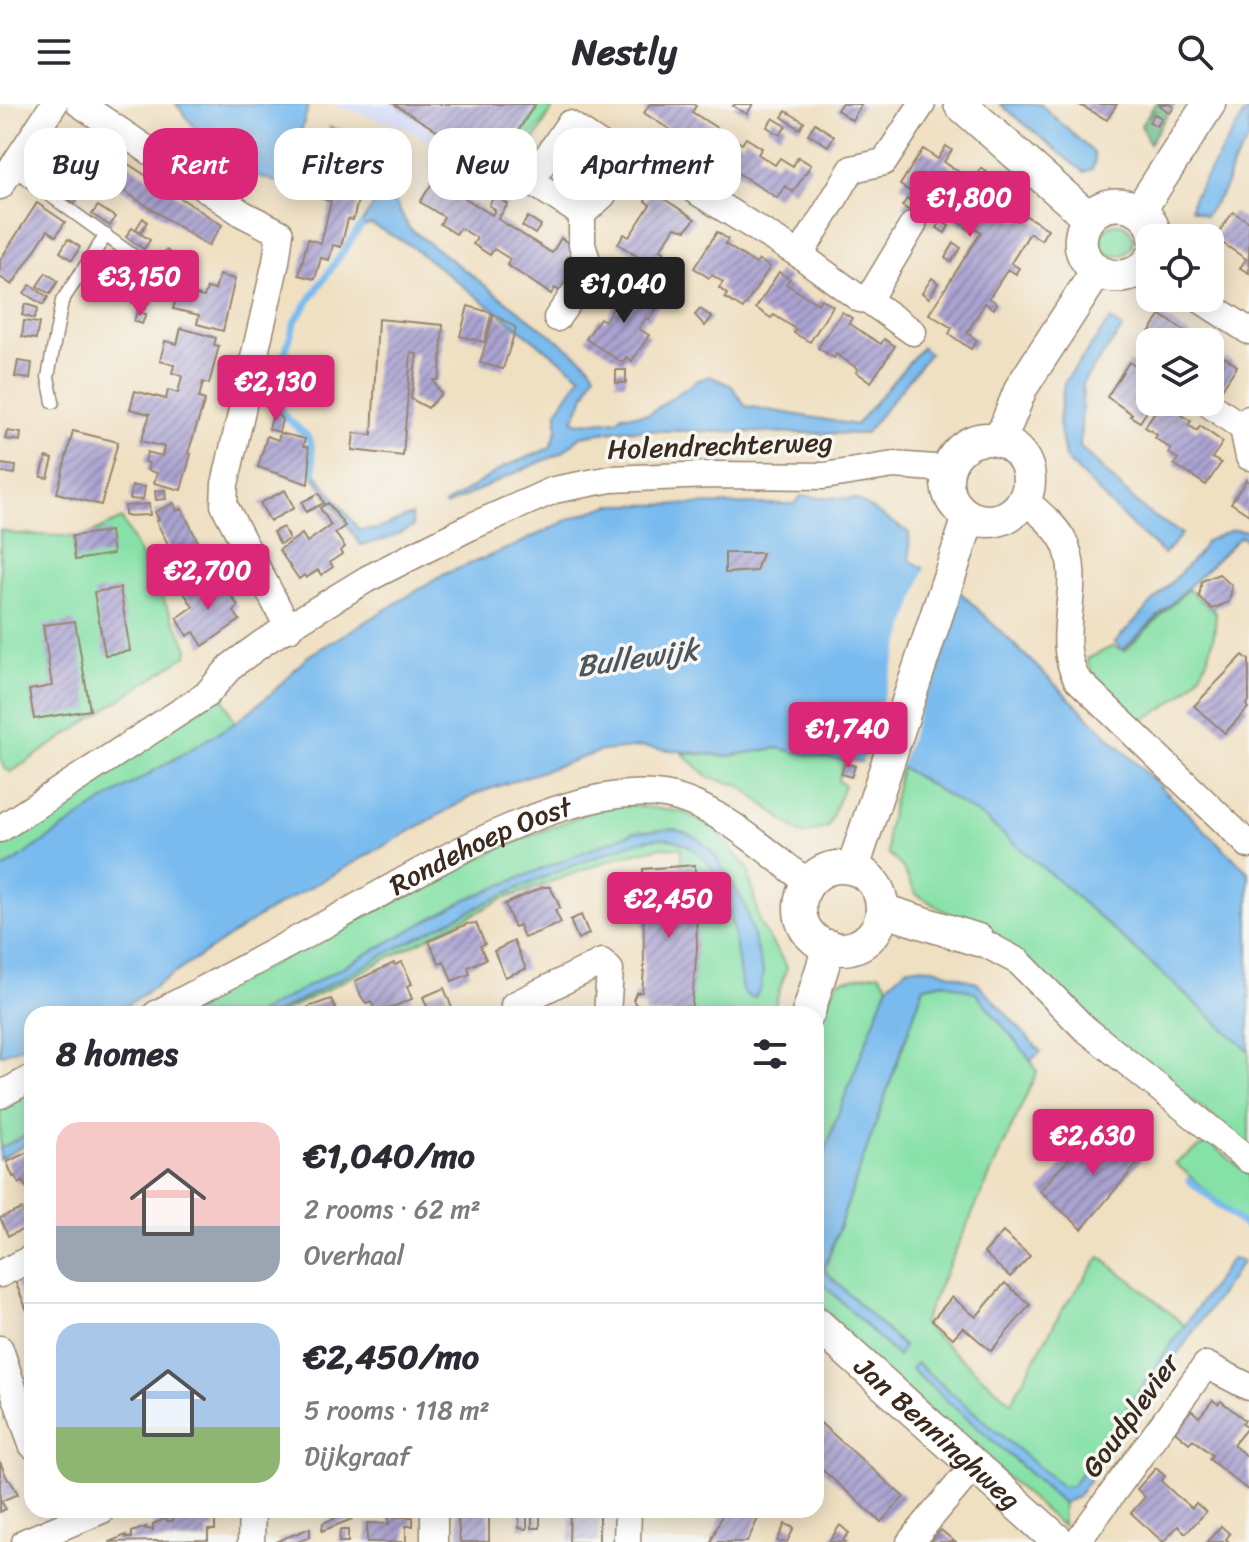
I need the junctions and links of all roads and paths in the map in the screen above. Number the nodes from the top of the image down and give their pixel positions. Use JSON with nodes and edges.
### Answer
{"nodes":[{"id":1,"x":54,"y":104,"type":"edge"},
{"id":2,"x":80,"y":104,"type":"edge"},
{"id":3,"x":922,"y":104,"type":"edge"},
{"id":4,"x":960,"y":104,"type":"edge"},
{"id":5,"x":1209,"y":104,"type":"edge"},
{"id":6,"x":553,"y":148,"type":"edge"},
{"id":7,"x":6,"y":177,"type":"edge"},
{"id":8,"x":553,"y":195,"type":"edge"},
{"id":9,"x":560,"y":200,"type":"edge"},
{"id":10,"x":597,"y":200,"type":"edge"},
{"id":11,"x":711,"y":200,"type":"edge"},
{"id":12,"x":1140,"y":210,"type":"junction"},
{"id":13,"x":582,"y":214,"type":"junction"},
{"id":14,"x":1089,"y":218,"type":"junction"},
{"id":15,"x":1151,"y":224,"type":"edge"},
{"id":16,"x":913,"y":225,"type":"dead end"},
{"id":17,"x":106,"y":235,"type":"junction"},
{"id":18,"x":800,"y":255,"type":"junction"},
{"id":19,"x":145,"y":264,"type":"dead end"},
{"id":20,"x":1097,"y":271,"type":"junction"},
{"id":21,"x":1136,"y":272,"type":"edge"},
{"id":22,"x":868,"y":300,"type":"junction"},
{"id":23,"x":1220,"y":312,"type":"edge"},
{"id":24,"x":557,"y":318,"type":"dead end"},
{"id":25,"x":1249,"y":331,"type":"edge"},
{"id":26,"x":913,"y":332,"type":"dead end"},
{"id":27,"x":53,"y":402,"type":"dead end"},
{"id":28,"x":1224,"y":411,"type":"edge"},
{"id":29,"x":1246,"y":423,"type":"edge"},
{"id":30,"x":1000,"y":441,"type":"junction"},
{"id":31,"x":1249,"y":457,"type":"edge"},
{"id":32,"x":948,"y":469,"type":"junction"},
{"id":33,"x":1024,"y":499,"type":"junction"},
{"id":34,"x":969,"y":517,"type":"junction"},
{"id":35,"x":289,"y":629,"type":"junction"},
{"id":36,"x":0,"y":829,"type":"edge"},
{"id":37,"x":1249,"y":845,"type":"edge"},
{"id":38,"x":853,"y":868,"type":"junction"},
{"id":39,"x":808,"y":883,"type":"junction"},
{"id":40,"x":882,"y":910,"type":"junction"},
{"id":41,"x":978,"y":940,"type":"joint"},
{"id":42,"x":829,"y":946,"type":"junction"},
{"id":43,"x":171,"y":1006,"type":"edge"},
{"id":44,"x":519,"y":1006,"type":"edge"},
{"id":45,"x":608,"y":1006,"type":"edge"},
{"id":46,"x":810,"y":1006,"type":"edge"},
{"id":47,"x":24,"y":1082,"type":"edge"},
{"id":48,"x":0,"y":1095,"type":"edge"},
{"id":49,"x":1249,"y":1160,"type":"edge"},
{"id":50,"x":24,"y":1262,"type":"edge"},
{"id":51,"x":0,"y":1274,"type":"edge"},
{"id":52,"x":824,"y":1330,"type":"edge"},
{"id":53,"x":0,"y":1349,"type":"edge"},
{"id":54,"x":1249,"y":1387,"type":"edge"},
{"id":55,"x":24,"y":1421,"type":"edge"},
{"id":56,"x":973,"y":1467,"type":"junction"},
{"id":57,"x":79,"y":1518,"type":"edge"},
{"id":58,"x":252,"y":1518,"type":"edge"},
{"id":59,"x":434,"y":1518,"type":"edge"},
{"id":60,"x":628,"y":1518,"type":"edge"},
{"id":61,"x":40,"y":1532,"type":"edge"},
{"id":62,"x":251,"y":1542,"type":"edge"},
{"id":63,"x":434,"y":1542,"type":"edge"},
{"id":64,"x":627,"y":1542,"type":"edge"},
{"id":65,"x":910,"y":1542,"type":"edge"},
{"id":66,"x":1059,"y":1542,"type":"edge"},
{"id":67,"x":1077,"y":1542,"type":"edge"}],
"edges":[{"from":1,"to":7,"type":"street"},
{"from":2,"to":35,"type":"street"},
{"from":3,"to":18,"type":"street"},
{"from":4,"to":14,"type":"street"},
{"from":5,"to":12,"type":"street"},
{"from":6,"to":8,"type":"street"},
{"from":7,"to":17,"type":"lane"},
{"from":9,"to":13,"type":"street"},
{"from":10,"to":13,"type":"street"},
{"from":11,"to":18,"type":"street"},
{"from":12,"to":14,"type":"street"},
{"from":12,"to":15,"type":"street"},
{"from":13,"to":24,"type":"street"},
{"from":14,"to":20,"type":"street"},
{"from":16,"to":22,"type":"street"},
{"from":17,"to":19,"type":"lane"},
{"from":17,"to":27,"type":"lane"},
{"from":18,"to":22,"type":"street"},
{"from":20,"to":21,"type":"street"},
{"from":20,"to":30,"type":"street"},
{"from":22,"to":26,"type":"street"},
{"from":23,"to":25,"type":"street"},
{"from":28,"to":29,"type":"street"},
{"from":29,"to":31,"type":"street"},
{"from":30,"to":32,"type":"street"},
{"from":30,"to":33,"type":"street"},
{"from":32,"to":34,"type":"street"},
{"from":32,"to":35,"type":"street","name":"Holendrechterweg"},
{"from":33,"to":34,"type":"street"},
{"from":33,"to":37,"type":"street"},
{"from":34,"to":38,"type":"street"},
{"from":35,"to":36,"type":"street","name":"Holendrechterweg"},
{"from":38,"to":39,"type":"street"},
{"from":38,"to":40,"type":"street"},
{"from":39,"to":42,"type":"street"},
{"from":39,"to":43,"type":"street","name":"Rondehoep Oost"},
{"from":40,"to":41,"type":"street"},
{"from":40,"to":42,"type":"street"},
{"from":41,"to":49,"type":"street"},
{"from":42,"to":46,"type":"street"},
{"from":44,"to":45,"type":"street"},
{"from":47,"to":48,"type":"street"},
{"from":50,"to":51,"type":"street"},
{"from":52,"to":56,"type":"street","name":"Jan Benninghweg"},
{"from":53,"to":55,"type":"street"},
{"from":54,"to":67,"type":"street","name":"Goudplevier"},
{"from":56,"to":65,"type":"street"},
{"from":56,"to":66,"type":"street","name":"Jan Benninghweg"},
{"from":57,"to":61,"type":"street"},
{"from":58,"to":62,"type":"street"},
{"from":59,"to":63,"type":"street"},
{"from":60,"to":64,"type":"street"}]}
